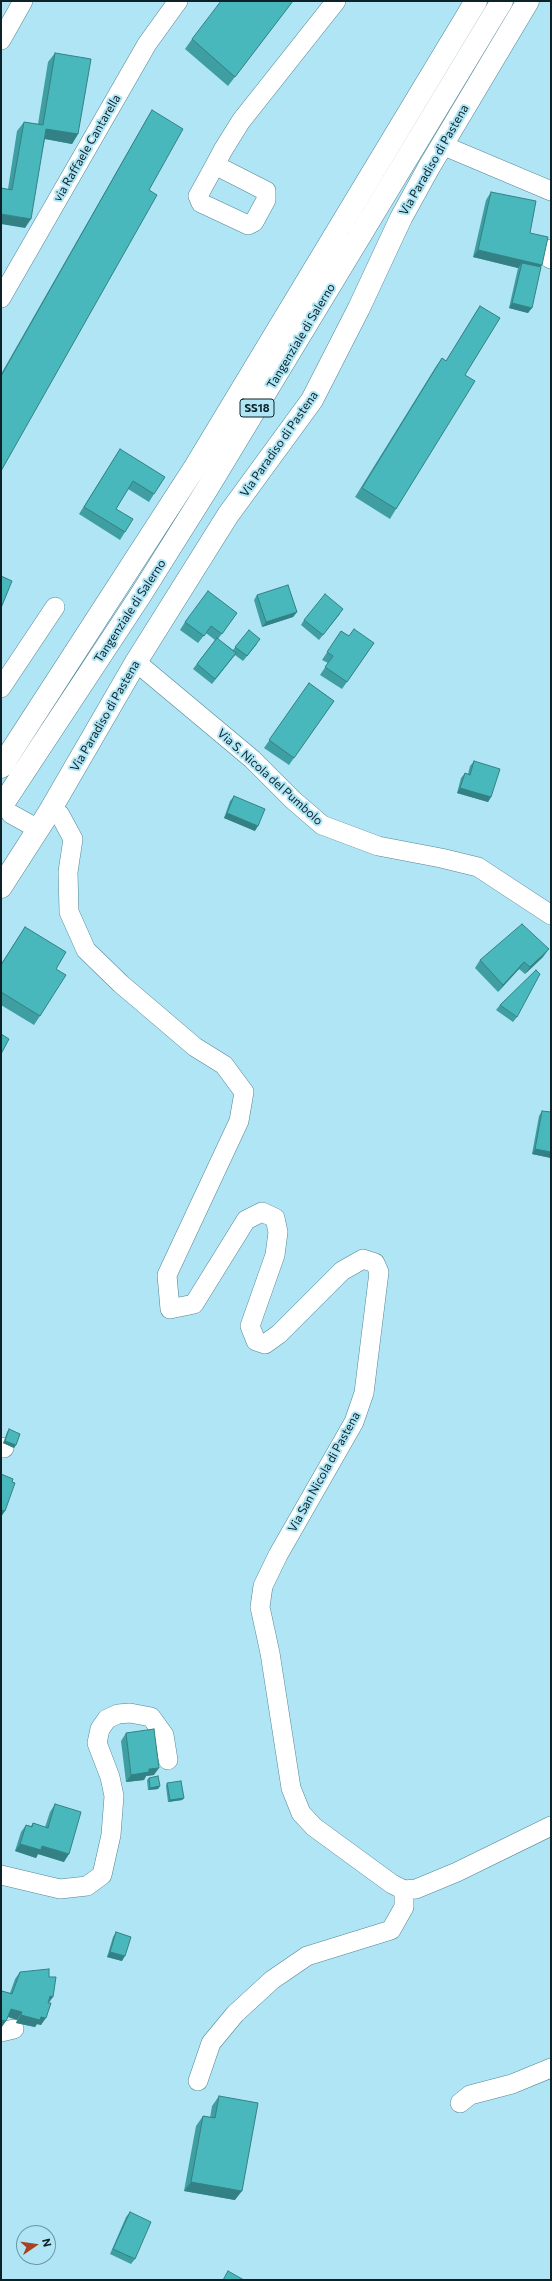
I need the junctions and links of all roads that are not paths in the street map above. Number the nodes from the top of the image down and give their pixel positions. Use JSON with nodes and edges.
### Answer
{"nodes":[{"id":1,"x":24,"y":1,"type":"edge"},
{"id":2,"x":178,"y":1,"type":"edge"},
{"id":3,"x":336,"y":1,"type":"edge"},
{"id":4,"x":476,"y":1,"type":"edge"},
{"id":5,"x":502,"y":1,"type":"edge"},
{"id":6,"x":528,"y":1,"type":"edge"},
{"id":7,"x":1,"y":40,"type":"edge"},
{"id":8,"x":442,"y":144,"type":"junction"},
{"id":9,"x":214,"y":165,"type":"dead end"},
{"id":10,"x":551,"y":191,"type":"edge"},
{"id":11,"x":551,"y":249,"type":"edge"},
{"id":12,"x":551,"y":259,"type":"edge"},
{"id":13,"x":1,"y":298,"type":"edge"},
{"id":14,"x":55,"y":607,"type":"dead end"},
{"id":15,"x":136,"y":662,"type":"junction"},
{"id":16,"x":1,"y":688,"type":"edge"},
{"id":17,"x":1,"y":767,"type":"edge"},
{"id":18,"x":6,"y":810,"type":"edge"},
{"id":19,"x":43,"y":822,"type":"junction"},
{"id":20,"x":1,"y":887,"type":"edge"},
{"id":21,"x":551,"y":915,"type":"edge"},
{"id":22,"x":168,"y":1760,"type":"dead end"},
{"id":23,"x":551,"y":1826,"type":"edge"},
{"id":24,"x":1,"y":1875,"type":"edge"},
{"id":25,"x":404,"y":1890,"type":"junction"},
{"id":26,"x":551,"y":2068,"type":"edge"},
{"id":27,"x":198,"y":2081,"type":"dead end"},
{"id":28,"x":460,"y":2103,"type":"dead end"}],
"edges":[{"from":1,"to":7,"type":"street"},
{"from":2,"to":13,"type":"street","name":"via Raffaele Cantarella"},
{"from":3,"to":9,"type":"street"},
{"from":4,"to":17,"type":"main road","name":"Tangenziale di Salerno","number":"SS18"},
{"from":5,"to":18,"type":"main road","name":"Tangenziale di Salerno","number":"SS18"},
{"from":6,"to":8,"type":"main road","name":"Via Paradiso di Pastena"},
{"from":8,"to":10,"type":"street"},
{"from":8,"to":15,"type":"main road","name":"Via Paradiso di Pastena"},
{"from":11,"to":12,"type":"street"},
{"from":14,"to":16,"type":"street"},
{"from":15,"to":19,"type":"main road","name":"Via Paradiso di Pastena"},
{"from":15,"to":21,"type":"street","name":"Via S. Nicola del Pumbolo"},
{"from":18,"to":19,"type":"street"},
{"from":19,"to":20,"type":"main road"},
{"from":19,"to":25,"type":"street","name":"Via San Nicola di Pastena"},
{"from":22,"to":24,"type":"street"},
{"from":23,"to":25,"type":"street"},
{"from":25,"to":27,"type":"street"},
{"from":26,"to":28,"type":"street"}]}
